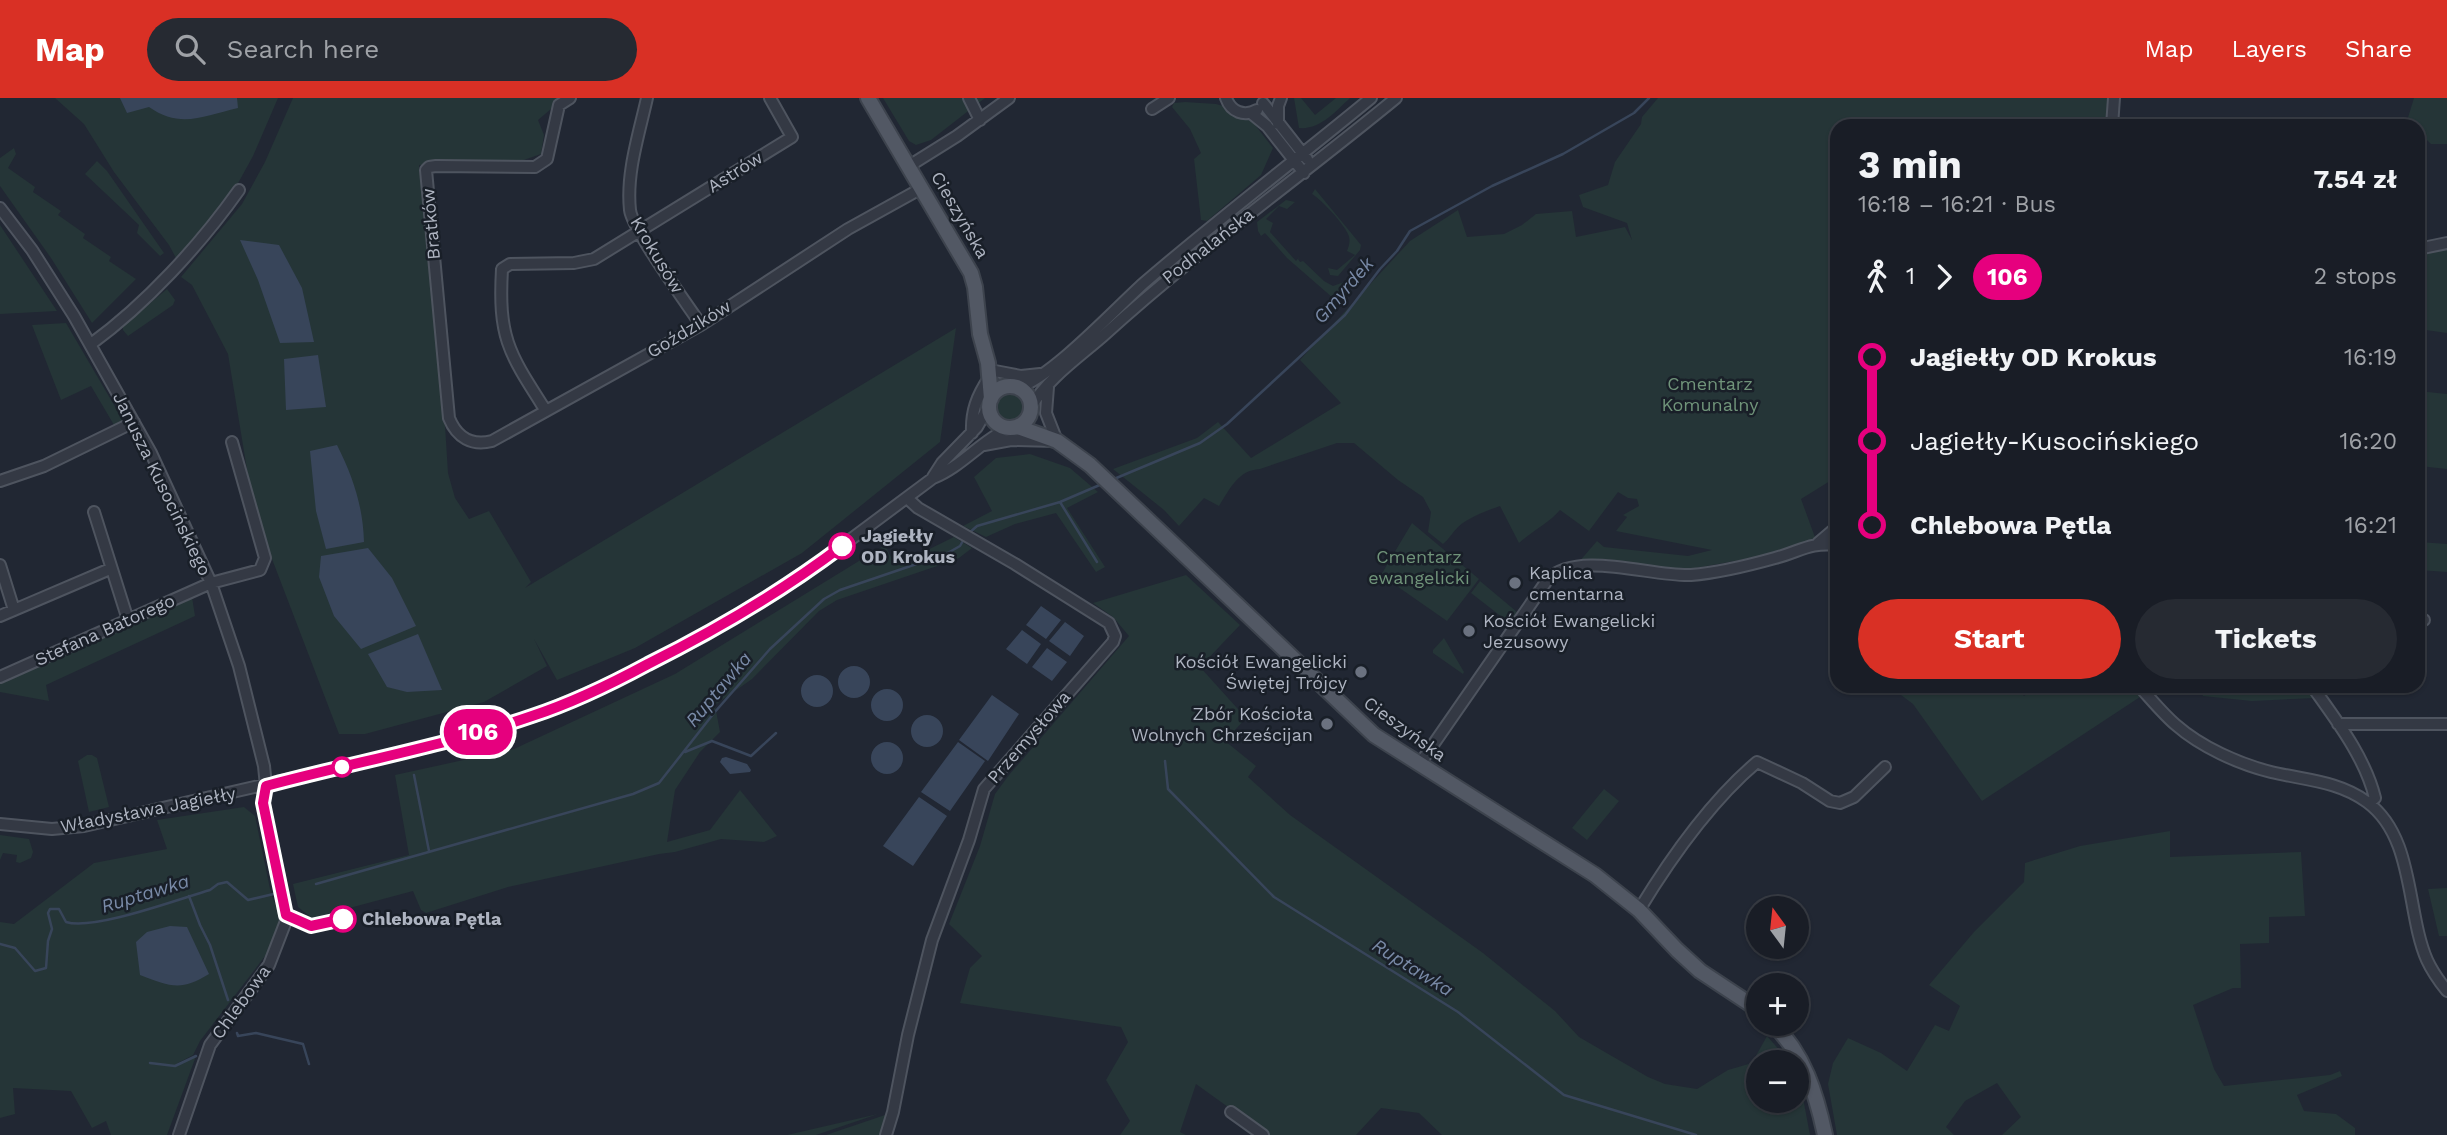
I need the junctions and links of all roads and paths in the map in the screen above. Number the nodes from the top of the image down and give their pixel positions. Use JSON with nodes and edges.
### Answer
{"nodes":[{"id":1,"x":570,"y":98,"type":"edge"},
{"id":2,"x":647,"y":98,"type":"edge"},
{"id":3,"x":770,"y":98,"type":"edge"},
{"id":4,"x":868,"y":98,"type":"edge"},
{"id":5,"x":969,"y":98,"type":"edge"},
{"id":6,"x":1009,"y":98,"type":"edge"},
{"id":7,"x":1169,"y":98,"type":"edge"},
{"id":8,"x":1213,"y":98,"type":"edge"},
{"id":9,"x":1281,"y":98,"type":"edge"},
{"id":10,"x":1371,"y":98,"type":"edge"},
{"id":11,"x":1396,"y":98,"type":"edge"},
{"id":12,"x":2114,"y":98,"type":"edge"},
{"id":13,"x":1226,"y":100,"type":"edge"},
{"id":14,"x":1265,"y":100,"type":"edge"},
{"id":15,"x":1152,"y":109,"type":"dead end"},
{"id":16,"x":1251,"y":113,"type":"junction"},
{"id":17,"x":2112,"y":119,"type":"edge"},
{"id":18,"x":980,"y":120,"type":"junction"},
{"id":19,"x":1278,"y":124,"type":"junction"},
{"id":20,"x":1326,"y":135,"type":"junction"},
{"id":21,"x":1286,"y":142,"type":"junction"},
{"id":22,"x":1304,"y":163,"type":"junction"},
{"id":23,"x":909,"y":166,"type":"junction"},
{"id":24,"x":1277,"y":175,"type":"junction"},
{"id":25,"x":922,"y":188,"type":"junction"},
{"id":26,"x":239,"y":190,"type":"dead end"},
{"id":27,"x":0,"y":208,"type":"edge"},
{"id":28,"x":640,"y":231,"type":"junction"},
{"id":29,"x":2447,"y":243,"type":"edge"},
{"id":30,"x":2425,"y":248,"type":"edge"},
{"id":31,"x":701,"y":325,"type":"junction"},
{"id":32,"x":91,"y":344,"type":"junction"},
{"id":33,"x":991,"y":370,"type":"junction"},
{"id":34,"x":1040,"y":374,"type":"junction"},
{"id":35,"x":1049,"y":384,"type":"junction"},
{"id":36,"x":1014,"y":387,"type":"junction"},
{"id":37,"x":990,"y":403,"type":"junction"},
{"id":38,"x":1031,"y":408,"type":"junction"},
{"id":39,"x":546,"y":411,"type":"junction"},
{"id":40,"x":134,"y":422,"type":"junction"},
{"id":41,"x":453,"y":428,"type":"joint"},
{"id":42,"x":1012,"y":428,"type":"junction"},
{"id":43,"x":972,"y":433,"type":"junction"},
{"id":44,"x":232,"y":442,"type":"dead end"},
{"id":45,"x":1057,"y":442,"type":"junction"},
{"id":46,"x":980,"y":446,"type":"junction"},
{"id":47,"x":933,"y":478,"type":"junction"},
{"id":48,"x":0,"y":481,"type":"edge"},
{"id":49,"x":907,"y":498,"type":"junction"},
{"id":50,"x":94,"y":512,"type":"dead end"},
{"id":51,"x":1830,"y":533,"type":"edge"},
{"id":52,"x":1818,"y":543,"type":"junction"},
{"id":53,"x":1830,"y":544,"type":"edge"},
{"id":54,"x":0,"y":565,"type":"edge"},
{"id":55,"x":110,"y":569,"type":"junction"},
{"id":56,"x":211,"y":583,"type":"junction"},
{"id":57,"x":14,"y":610,"type":"junction"},
{"id":58,"x":0,"y":616,"type":"edge"},
{"id":59,"x":128,"y":620,"type":"junction"},
{"id":60,"x":0,"y":677,"type":"edge"},
{"id":61,"x":2146,"y":693,"type":"edge"},
{"id":62,"x":2317,"y":693,"type":"edge"},
{"id":63,"x":2338,"y":723,"type":"junction"},
{"id":64,"x":2447,"y":724,"type":"edge"},
{"id":65,"x":1419,"y":765,"type":"junction"},
{"id":66,"x":1885,"y":767,"type":"dead end"},
{"id":67,"x":266,"y":786,"type":"junction"},
{"id":68,"x":2369,"y":803,"type":"junction"},
{"id":69,"x":0,"y":824,"type":"edge"},
{"id":70,"x":1639,"y":910,"type":"junction"},
{"id":71,"x":2447,"y":991,"type":"edge"},
{"id":72,"x":1746,"y":1001,"type":"edge"},
{"id":73,"x":1784,"y":1036,"type":"edge"},
{"id":74,"x":1231,"y":1112,"type":"dead end"},
{"id":75,"x":179,"y":1135,"type":"edge"},
{"id":76,"x":886,"y":1135,"type":"edge"},
{"id":77,"x":1262,"y":1135,"type":"edge"},
{"id":78,"x":1825,"y":1135,"type":"edge"}],
"edges":[{"from":1,"to":41,"type":"street","name":"Bratków"},
{"from":2,"to":28,"type":"street","name":"Krokusów"},
{"from":3,"to":28,"type":"street","name":"Astrów"},
{"from":4,"to":23,"type":"main road","name":"Cieszyńska"},
{"from":5,"to":18,"type":"street"},
{"from":6,"to":18,"type":"street"},
{"from":7,"to":15,"type":"street"},
{"from":8,"to":13,"type":"street"},
{"from":9,"to":19,"type":"street"},
{"from":10,"to":20,"type":"street","name":"Podhalańska"},
{"from":11,"to":22,"type":"street","name":"Podhalańska"},
{"from":12,"to":17,"type":"street"},
{"from":13,"to":16,"type":"street"},
{"from":14,"to":16,"type":"street"},
{"from":14,"to":19,"type":"street"},
{"from":16,"to":21,"type":"street"},
{"from":18,"to":23,"type":"street"},
{"from":19,"to":21,"type":"street"},
{"from":20,"to":21,"type":"street"},
{"from":20,"to":22,"type":"street","name":"Podhalańska"},
{"from":21,"to":22,"type":"street"},
{"from":21,"to":24,"type":"street"},
{"from":22,"to":24,"type":"street","name":"Podhalańska"},
{"from":22,"to":35,"type":"street","name":"Podhalańska"},
{"from":23,"to":25,"type":"main road","name":"Cieszyńska"},
{"from":24,"to":34,"type":"street","name":"Podhalańska"},
{"from":25,"to":31,"type":"street","name":"Goździków"},
{"from":25,"to":33,"type":"main road","name":"Cieszyńska"},
{"from":26,"to":32,"type":"street"},
{"from":27,"to":32,"type":"street","name":"Janusza Kusocińskiego"},
{"from":28,"to":31,"type":"street","name":"Krokusów"},
{"from":28,"to":39,"type":"street"},
{"from":29,"to":30,"type":"street"},
{"from":31,"to":39,"type":"street","name":"Goździków"},
{"from":32,"to":40,"type":"street","name":"Janusza Kusocińskiego"},
{"from":33,"to":34,"type":"street"},
{"from":33,"to":36,"type":"main road"},
{"from":33,"to":37,"type":"main road","name":"Cieszyńska"},
{"from":33,"to":43,"type":"street"},
{"from":34,"to":36,"type":"street","name":"Podhalańska"},
{"from":35,"to":38,"type":"street","name":"Podhalańska"},
{"from":35,"to":45,"type":"street"},
{"from":36,"to":37,"type":"main road"},
{"from":36,"to":38,"type":"main road"},
{"from":37,"to":42,"type":"main road"},
{"from":37,"to":43,"type":"street","name":"Władysława Jagiełły"},
{"from":38,"to":42,"type":"main road"},
{"from":38,"to":45,"type":"main road","name":"Cieszyńska"},
{"from":39,"to":41,"type":"street","name":"Goździków"},
{"from":40,"to":48,"type":"street"},
{"from":40,"to":56,"type":"street","name":"Janusza Kusocińskiego"},
{"from":42,"to":45,"type":"main road","name":"Cieszyńska"},
{"from":42,"to":46,"type":"street","name":"Władysława Jagiełły"},
{"from":43,"to":47,"type":"street","name":"Władysława Jagiełły"},
{"from":44,"to":56,"type":"street","name":"Stefana Batorego"},
{"from":45,"to":46,"type":"street"},
{"from":45,"to":65,"type":"main road","name":"Cieszyńska"},
{"from":46,"to":47,"type":"street","name":"Władysława Jagiełły"},
{"from":47,"to":49,"type":"street","name":"Władysława Jagiełły"},
{"from":49,"to":67,"type":"street","name":"Władysława Jagiełły"},
{"from":49,"to":76,"type":"street","name":"Przemysłowa"},
{"from":50,"to":55,"type":"street"},
{"from":51,"to":52,"type":"street"},
{"from":52,"to":53,"type":"street"},
{"from":52,"to":65,"type":"street"},
{"from":54,"to":57,"type":"street"},
{"from":55,"to":57,"type":"street"},
{"from":55,"to":59,"type":"street"},
{"from":56,"to":59,"type":"street","name":"Stefana Batorego"},
{"from":56,"to":67,"type":"street","name":"Janusza Kusocińskiego"},
{"from":57,"to":58,"type":"street"},
{"from":59,"to":60,"type":"street","name":"Stefana Batorego"},
{"from":61,"to":68,"type":"street"},
{"from":62,"to":63,"type":"street"},
{"from":63,"to":64,"type":"street"},
{"from":63,"to":68,"type":"street"},
{"from":65,"to":70,"type":"main road","name":"Cieszyńska"},
{"from":66,"to":70,"type":"street"},
{"from":67,"to":69,"type":"street","name":"Władysława Jagiełły"},
{"from":67,"to":75,"type":"street","name":"Chlebowa"},
{"from":68,"to":71,"type":"street"},
{"from":70,"to":72,"type":"main road","name":"Cieszyńska"},
{"from":73,"to":78,"type":"main road"},
{"from":74,"to":77,"type":"street"}]}
